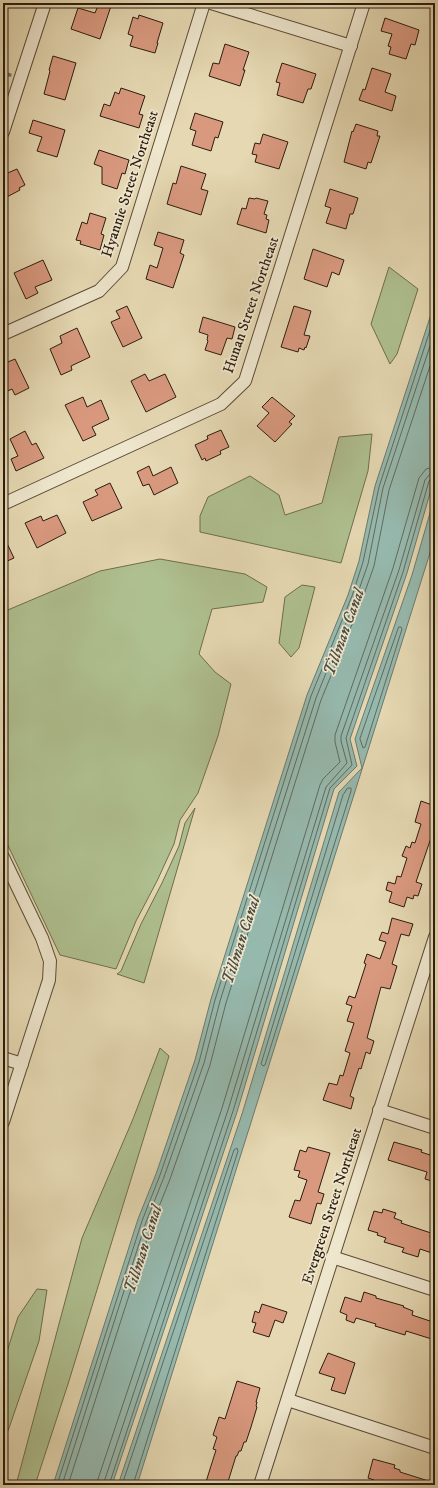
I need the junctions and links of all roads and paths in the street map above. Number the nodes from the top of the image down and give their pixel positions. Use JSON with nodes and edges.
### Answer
{"nodes":[{"id":1,"x":45,"y":3,"type":"edge"},
{"id":2,"x":204,"y":3,"type":"edge"},
{"id":3,"x":211,"y":3,"type":"edge"},
{"id":4,"x":364,"y":3,"type":"edge"},
{"id":5,"x":351,"y":46,"type":"junction"},
{"id":6,"x":3,"y":132,"type":"edge"},
{"id":7,"x":3,"y":334,"type":"edge"},
{"id":8,"x":3,"y":503,"type":"edge"},
{"id":9,"x":3,"y":857,"type":"edge"},
{"id":10,"x":435,"y":937,"type":"edge"},
{"id":11,"x":431,"y":966,"type":"edge"},
{"id":12,"x":3,"y":1058,"type":"edge"},
{"id":13,"x":22,"y":1064,"type":"junction"},
{"id":14,"x":379,"y":1110,"type":"junction"},
{"id":15,"x":3,"y":1122,"type":"edge"},
{"id":16,"x":435,"y":1128,"type":"edge"},
{"id":17,"x":332,"y":1257,"type":"junction"},
{"id":18,"x":435,"y":1290,"type":"edge"},
{"id":19,"x":288,"y":1400,"type":"junction"},
{"id":20,"x":435,"y":1448,"type":"edge"},
{"id":21,"x":260,"y":1485,"type":"edge"}],
"edges":[{"from":1,"to":6,"type":"street"},
{"from":2,"to":7,"type":"street","name":"Hyannie Street Northeast"},
{"from":3,"to":5,"type":"street"},
{"from":4,"to":5,"type":"street","name":"Hunan Street Northeast"},
{"from":5,"to":8,"type":"street","name":"Hunan Street Northeast"},
{"from":9,"to":13,"type":"street"},
{"from":10,"to":11,"type":"street","name":"Evergreen Street Northeast"},
{"from":11,"to":14,"type":"street","name":"Evergreen Street Northeast"},
{"from":12,"to":13,"type":"street"},
{"from":13,"to":15,"type":"street"},
{"from":14,"to":16,"type":"street"},
{"from":14,"to":17,"type":"street","name":"Evergreen Street Northeast"},
{"from":17,"to":18,"type":"street"},
{"from":17,"to":19,"type":"street","name":"Evergreen Street Northeast"},
{"from":19,"to":20,"type":"street"},
{"from":19,"to":21,"type":"street","name":"Evergreen Street Northeast"}]}
